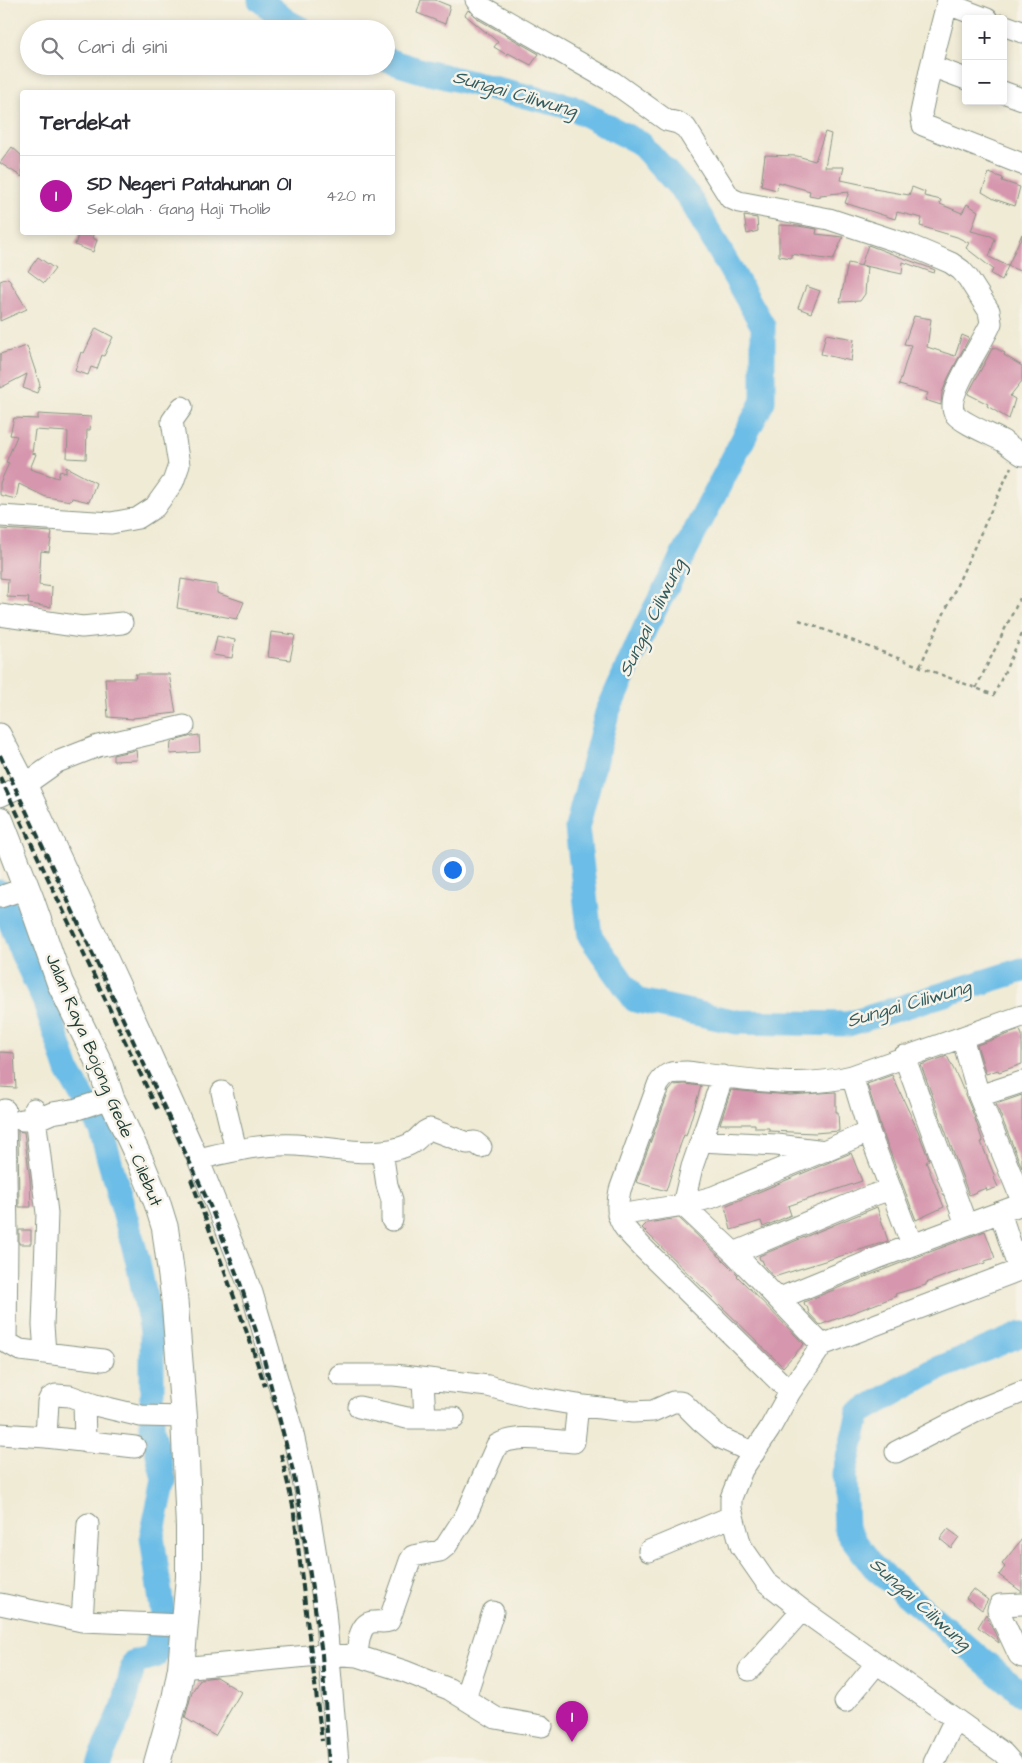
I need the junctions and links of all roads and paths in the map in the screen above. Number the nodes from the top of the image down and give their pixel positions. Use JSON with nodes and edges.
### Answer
{"nodes":[{"id":1,"x":476,"y":0,"type":"edge"},
{"id":2,"x":948,"y":2,"type":"edge"},
{"id":3,"x":978,"y":15,"type":"edge"},
{"id":4,"x":1007,"y":26,"type":"edge"},
{"id":5,"x":1022,"y":32,"type":"edge"},
{"id":6,"x":931,"y":66,"type":"junction"},
{"id":7,"x":962,"y":78,"type":"edge"},
{"id":8,"x":1007,"y":93,"type":"edge"},
{"id":9,"x":1022,"y":99,"type":"edge"},
{"id":10,"x":1022,"y":164,"type":"edge"},
{"id":11,"x":182,"y":406,"type":"dead end"},
{"id":12,"x":1020,"y":453,"type":"edge"},
{"id":13,"x":0,"y":516,"type":"edge"},
{"id":14,"x":1022,"y":594,"type":"edge"},
{"id":15,"x":0,"y":615,"type":"edge"},
{"id":16,"x":799,"y":620,"type":"dead end"},
{"id":17,"x":122,"y":623,"type":"dead end"},
{"id":18,"x":1022,"y":634,"type":"edge"},
{"id":19,"x":920,"y":666,"type":"junction"},
{"id":20,"x":976,"y":688,"type":"junction"},
{"id":21,"x":184,"y":726,"type":"dead end"},
{"id":22,"x":0,"y":734,"type":"edge"},
{"id":23,"x":26,"y":784,"type":"junction"},
{"id":24,"x":0,"y":796,"type":"edge"},
{"id":25,"x":0,"y":820,"type":"edge"},
{"id":26,"x":12,"y":893,"type":"edge"},
{"id":27,"x":1022,"y":1016,"type":"edge"},
{"id":28,"x":962,"y":1036,"type":"junction"},
{"id":29,"x":904,"y":1056,"type":"junction"},
{"id":30,"x":723,"y":1076,"type":"junction"},
{"id":31,"x":852,"y":1076,"type":"junction"},
{"id":32,"x":1022,"y":1082,"type":"edge"},
{"id":33,"x":222,"y":1092,"type":"dead end"},
{"id":34,"x":979,"y":1096,"type":"junction"},
{"id":35,"x":107,"y":1100,"type":"junction"},
{"id":36,"x":41,"y":1114,"type":"junction"},
{"id":37,"x":3,"y":1115,"type":"edge"},
{"id":38,"x":870,"y":1132,"type":"junction"},
{"id":39,"x":701,"y":1141,"type":"junction"},
{"id":40,"x":481,"y":1147,"type":"dead end"},
{"id":41,"x":236,"y":1150,"type":"junction"},
{"id":42,"x":382,"y":1151,"type":"junction"},
{"id":43,"x":825,"y":1152,"type":"junction"},
{"id":44,"x":198,"y":1159,"type":"junction"},
{"id":45,"x":891,"y":1189,"type":"junction"},
{"id":46,"x":1022,"y":1203,"type":"edge"},
{"id":47,"x":683,"y":1205,"type":"junction"},
{"id":48,"x":1000,"y":1212,"type":"junction"},
{"id":49,"x":618,"y":1215,"type":"junction"},
{"id":50,"x":392,"y":1220,"type":"dead end"},
{"id":51,"x":966,"y":1224,"type":"junction"},
{"id":52,"x":4,"y":1237,"type":"edge"},
{"id":53,"x":912,"y":1245,"type":"junction"},
{"id":54,"x":734,"y":1253,"type":"junction"},
{"id":55,"x":1021,"y":1270,"type":"edge"},
{"id":56,"x":778,"y":1299,"type":"junction"},
{"id":57,"x":3,"y":1313,"type":"edge"},
{"id":58,"x":822,"y":1345,"type":"junction"},
{"id":59,"x":44,"y":1353,"type":"junction"},
{"id":60,"x":103,"y":1360,"type":"dead end"},
{"id":61,"x":340,"y":1376,"type":"dead end"},
{"id":62,"x":423,"y":1380,"type":"junction"},
{"id":63,"x":790,"y":1392,"type":"junction"},
{"id":64,"x":1022,"y":1392,"type":"edge"},
{"id":65,"x":84,"y":1401,"type":"junction"},
{"id":66,"x":578,"y":1405,"type":"junction"},
{"id":67,"x":359,"y":1407,"type":"dead end"},
{"id":68,"x":177,"y":1417,"type":"junction"},
{"id":69,"x":425,"y":1418,"type":"junction"},
{"id":70,"x":454,"y":1418,"type":"dead end"},
{"id":71,"x":0,"y":1434,"type":"edge"},
{"id":72,"x":46,"y":1437,"type":"junction"},
{"id":73,"x":85,"y":1442,"type":"junction"},
{"id":74,"x":135,"y":1447,"type":"dead end"},
{"id":75,"x":896,"y":1452,"type":"dead end"},
{"id":76,"x":754,"y":1453,"type":"junction"},
{"id":77,"x":733,"y":1516,"type":"junction"},
{"id":78,"x":88,"y":1524,"type":"dead end"},
{"id":79,"x":649,"y":1551,"type":"dead end"},
{"id":80,"x":0,"y":1604,"type":"edge"},
{"id":81,"x":1022,"y":1604,"type":"edge"},
{"id":82,"x":802,"y":1610,"type":"junction"},
{"id":83,"x":493,"y":1612,"type":"dead end"},
{"id":84,"x":82,"y":1621,"type":"junction"},
{"id":85,"x":166,"y":1624,"type":"junction"},
{"id":86,"x":329,"y":1654,"type":"junction"},
{"id":87,"x":357,"y":1656,"type":"junction"},
{"id":88,"x":1022,"y":1657,"type":"edge"},
{"id":89,"x":877,"y":1663,"type":"junction"},
{"id":90,"x":181,"y":1668,"type":"junction"},
{"id":91,"x":750,"y":1670,"type":"dead end"},
{"id":92,"x":465,"y":1698,"type":"junction"},
{"id":93,"x":845,"y":1702,"type":"dead end"},
{"id":94,"x":955,"y":1719,"type":"junction"},
{"id":95,"x":542,"y":1726,"type":"dead end"},
{"id":96,"x":157,"y":1763,"type":"edge"},
{"id":97,"x":338,"y":1763,"type":"edge"},
{"id":98,"x":934,"y":1763,"type":"edge"},
{"id":99,"x":1012,"y":1763,"type":"edge"}],
"edges":[{"from":1,"to":12,"type":"street"},
{"from":2,"to":3,"type":"street"},
{"from":2,"to":6,"type":"street"},
{"from":4,"to":5,"type":"street"},
{"from":6,"to":7,"type":"street"},
{"from":6,"to":10,"type":"street"},
{"from":8,"to":9,"type":"street"},
{"from":11,"to":13,"type":"street"},
{"from":12,"to":19,"type":"path"},
{"from":14,"to":20,"type":"path"},
{"from":15,"to":17,"type":"street"},
{"from":16,"to":19,"type":"path"},
{"from":18,"to":20,"type":"path"},
{"from":19,"to":20,"type":"path"},
{"from":21,"to":23,"type":"street"},
{"from":22,"to":23,"type":"street"},
{"from":23,"to":24,"type":"street"},
{"from":23,"to":44,"type":"street"},
{"from":25,"to":26,"type":"main road","name":"Jalan Raya Bojong Gede - Cilebut"},
{"from":26,"to":35,"type":"main road","name":"Jalan Raya Bojong Gede - Cilebut"},
{"from":27,"to":28,"type":"street"},
{"from":28,"to":29,"type":"street"},
{"from":28,"to":34,"type":"street"},
{"from":29,"to":31,"type":"street"},
{"from":29,"to":51,"type":"street"},
{"from":30,"to":31,"type":"street"},
{"from":30,"to":39,"type":"street"},
{"from":30,"to":49,"type":"street"},
{"from":31,"to":38,"type":"street"},
{"from":32,"to":34,"type":"street"},
{"from":33,"to":41,"type":"street"},
{"from":34,"to":46,"type":"street"},
{"from":35,"to":36,"type":"street"},
{"from":35,"to":68,"type":"main road","name":"Jalan Raya Bojong Gede - Cilebut"},
{"from":36,"to":37,"type":"street"},
{"from":36,"to":59,"type":"street"},
{"from":37,"to":52,"type":"street"},
{"from":38,"to":43,"type":"street"},
{"from":38,"to":45,"type":"street"},
{"from":39,"to":43,"type":"street"},
{"from":39,"to":47,"type":"street"},
{"from":40,"to":42,"type":"street"},
{"from":41,"to":42,"type":"street"},
{"from":41,"to":44,"type":"street"},
{"from":42,"to":50,"type":"street"},
{"from":43,"to":47,"type":"street"},
{"from":44,"to":86,"type":"street"},
{"from":45,"to":53,"type":"street"},
{"from":45,"to":54,"type":"street"},
{"from":46,"to":48,"type":"street"},
{"from":47,"to":49,"type":"street"},
{"from":47,"to":54,"type":"street"},
{"from":48,"to":51,"type":"street"},
{"from":48,"to":55,"type":"street"},
{"from":49,"to":63,"type":"street"},
{"from":51,"to":53,"type":"street"},
{"from":52,"to":57,"type":"street"},
{"from":53,"to":56,"type":"street"},
{"from":54,"to":56,"type":"street"},
{"from":55,"to":58,"type":"street"},
{"from":56,"to":58,"type":"street"},
{"from":57,"to":59,"type":"street"},
{"from":58,"to":63,"type":"street"},
{"from":59,"to":60,"type":"street"},
{"from":61,"to":62,"type":"street"},
{"from":62,"to":66,"type":"street"},
{"from":62,"to":69,"type":"street"},
{"from":63,"to":76,"type":"street"},
{"from":64,"to":75,"type":"street"},
{"from":65,"to":68,"type":"street"},
{"from":65,"to":72,"type":"street"},
{"from":65,"to":73,"type":"street"},
{"from":66,"to":76,"type":"street"},
{"from":66,"to":87,"type":"street"},
{"from":67,"to":69,"type":"street"},
{"from":68,"to":85,"type":"main road","name":"Jalan Raya Bojong Gede - Cilebut"},
{"from":69,"to":70,"type":"street"},
{"from":71,"to":72,"type":"street"},
{"from":72,"to":73,"type":"street"},
{"from":73,"to":74,"type":"street"},
{"from":76,"to":77,"type":"street"},
{"from":77,"to":79,"type":"street"},
{"from":77,"to":82,"type":"street"},
{"from":78,"to":84,"type":"street"},
{"from":80,"to":84,"type":"street"},
{"from":81,"to":88,"type":"street"},
{"from":82,"to":89,"type":"street"},
{"from":82,"to":91,"type":"street"},
{"from":83,"to":92,"type":"street"},
{"from":84,"to":85,"type":"street"},
{"from":85,"to":90,"type":"main road","name":"Jalan Raya Bojong Gede - Cilebut"},
{"from":86,"to":87,"type":"street"},
{"from":86,"to":90,"type":"street"},
{"from":86,"to":97,"type":"street"},
{"from":87,"to":92,"type":"street"},
{"from":89,"to":93,"type":"street"},
{"from":89,"to":94,"type":"street"},
{"from":90,"to":96,"type":"main road","name":"Jalan Raya Bojong Gede - Cilebut"},
{"from":92,"to":95,"type":"street"},
{"from":94,"to":98,"type":"street"},
{"from":94,"to":99,"type":"street"}]}
